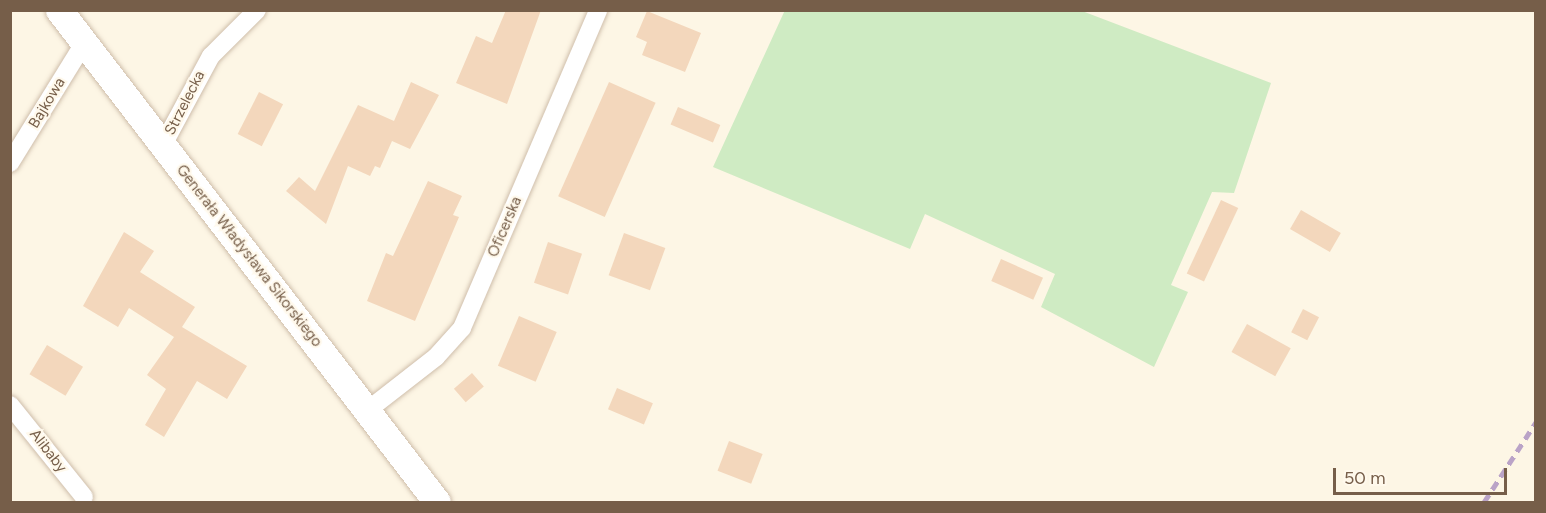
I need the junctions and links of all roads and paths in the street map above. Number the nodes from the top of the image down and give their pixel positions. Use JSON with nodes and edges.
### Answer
{"nodes":[{"id":1,"x":59,"y":10,"type":"edge"},
{"id":2,"x":257,"y":10,"type":"edge"},
{"id":3,"x":598,"y":10,"type":"edge"},
{"id":4,"x":84,"y":43,"type":"junction"},
{"id":5,"x":163,"y":145,"type":"junction"},
{"id":6,"x":10,"y":164,"type":"edge"},
{"id":7,"x":10,"y":405,"type":"edge"},
{"id":8,"x":368,"y":410,"type":"junction"},
{"id":9,"x":84,"y":497,"type":"dead end"},
{"id":10,"x":437,"y":502,"type":"edge"}],
"edges":[{"from":1,"to":4,"type":"street","name":"Generała Władysława Sikorskiego"},
{"from":2,"to":5,"type":"street","name":"Strzelecka"},
{"from":3,"to":8,"type":"street","name":"Oficerska"},
{"from":4,"to":5,"type":"street","name":"Generała Władysława Sikorskiego"},
{"from":4,"to":6,"type":"street","name":"Bajkowa"},
{"from":5,"to":8,"type":"street","name":"Generała Władysława Sikorskiego"},
{"from":7,"to":9,"type":"street","name":"Alibaby"},
{"from":8,"to":10,"type":"street","name":"Generała Władysława Sikorskiego"}]}
